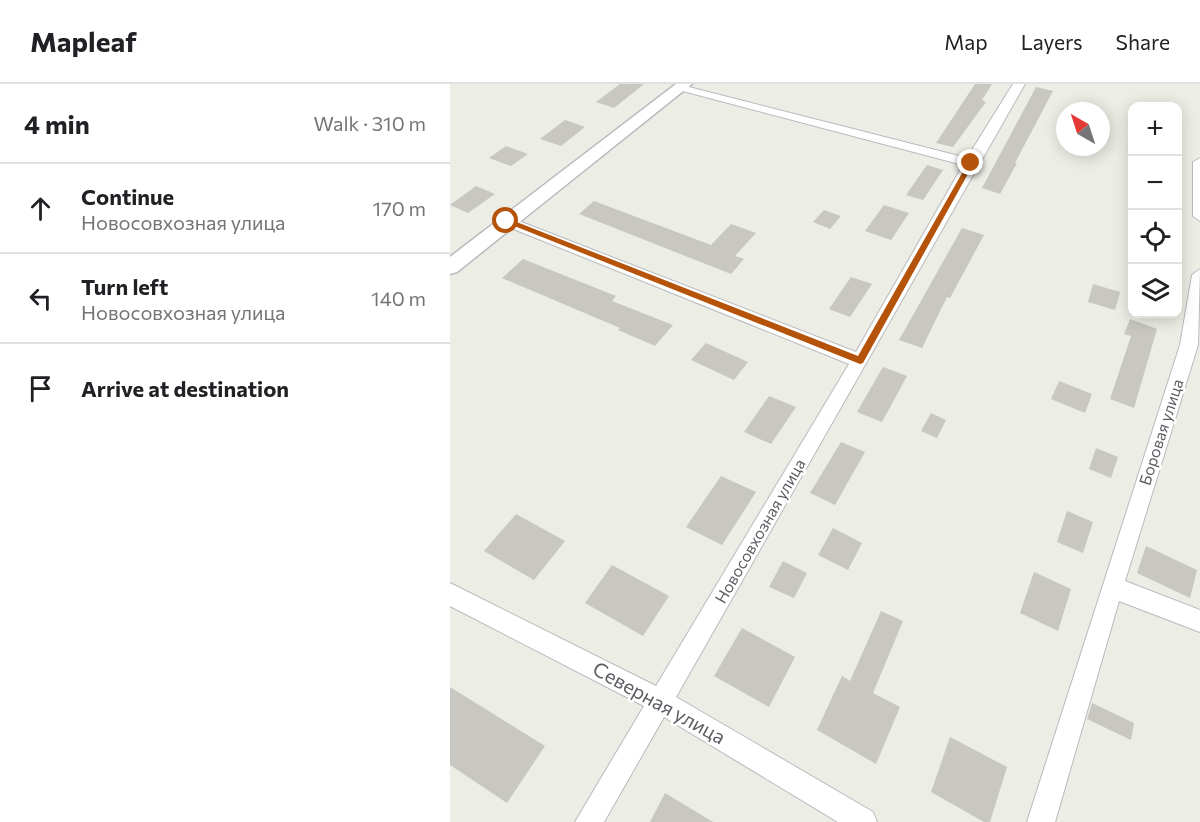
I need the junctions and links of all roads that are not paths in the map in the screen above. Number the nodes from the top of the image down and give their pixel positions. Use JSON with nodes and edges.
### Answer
{"nodes":[{"id":1,"x":1020,"y":84,"type":"edge"},
{"id":2,"x":683,"y":86,"type":"edge"},
{"id":3,"x":1200,"y":162,"type":"edge"},
{"id":4,"x":971,"y":163,"type":"junction"},
{"id":5,"x":1200,"y":216,"type":"edge"},
{"id":6,"x":506,"y":221,"type":"junction"},
{"id":7,"x":450,"y":267,"type":"edge"},
{"id":8,"x":1200,"y":275,"type":"edge"},
{"id":9,"x":860,"y":361,"type":"junction"},
{"id":10,"x":1112,"y":587,"type":"junction"},
{"id":11,"x":450,"y":594,"type":"edge"},
{"id":12,"x":1200,"y":621,"type":"edge"},
{"id":13,"x":660,"y":701,"type":"junction"},
{"id":14,"x":589,"y":822,"type":"edge"},
{"id":15,"x":862,"y":822,"type":"edge"},
{"id":16,"x":1041,"y":822,"type":"edge"}],
"edges":[{"from":1,"to":4,"type":"street","name":"Новосовхозная улица"},
{"from":2,"to":4,"type":"street"},
{"from":2,"to":6,"type":"street"},
{"from":3,"to":5,"type":"street"},
{"from":4,"to":9,"type":"street","name":"Новосовхозная улица"},
{"from":6,"to":7,"type":"street"},
{"from":6,"to":9,"type":"street"},
{"from":8,"to":10,"type":"street","name":"Боровая улица"},
{"from":9,"to":13,"type":"street","name":"Новосовхозная улица"},
{"from":10,"to":12,"type":"street"},
{"from":10,"to":16,"type":"street","name":"Боровая улица"},
{"from":11,"to":13,"type":"street","name":"Северная улица"},
{"from":13,"to":14,"type":"street","name":"Новосовхозная улица"},
{"from":13,"to":15,"type":"street","name":"Северная улица"}]}
